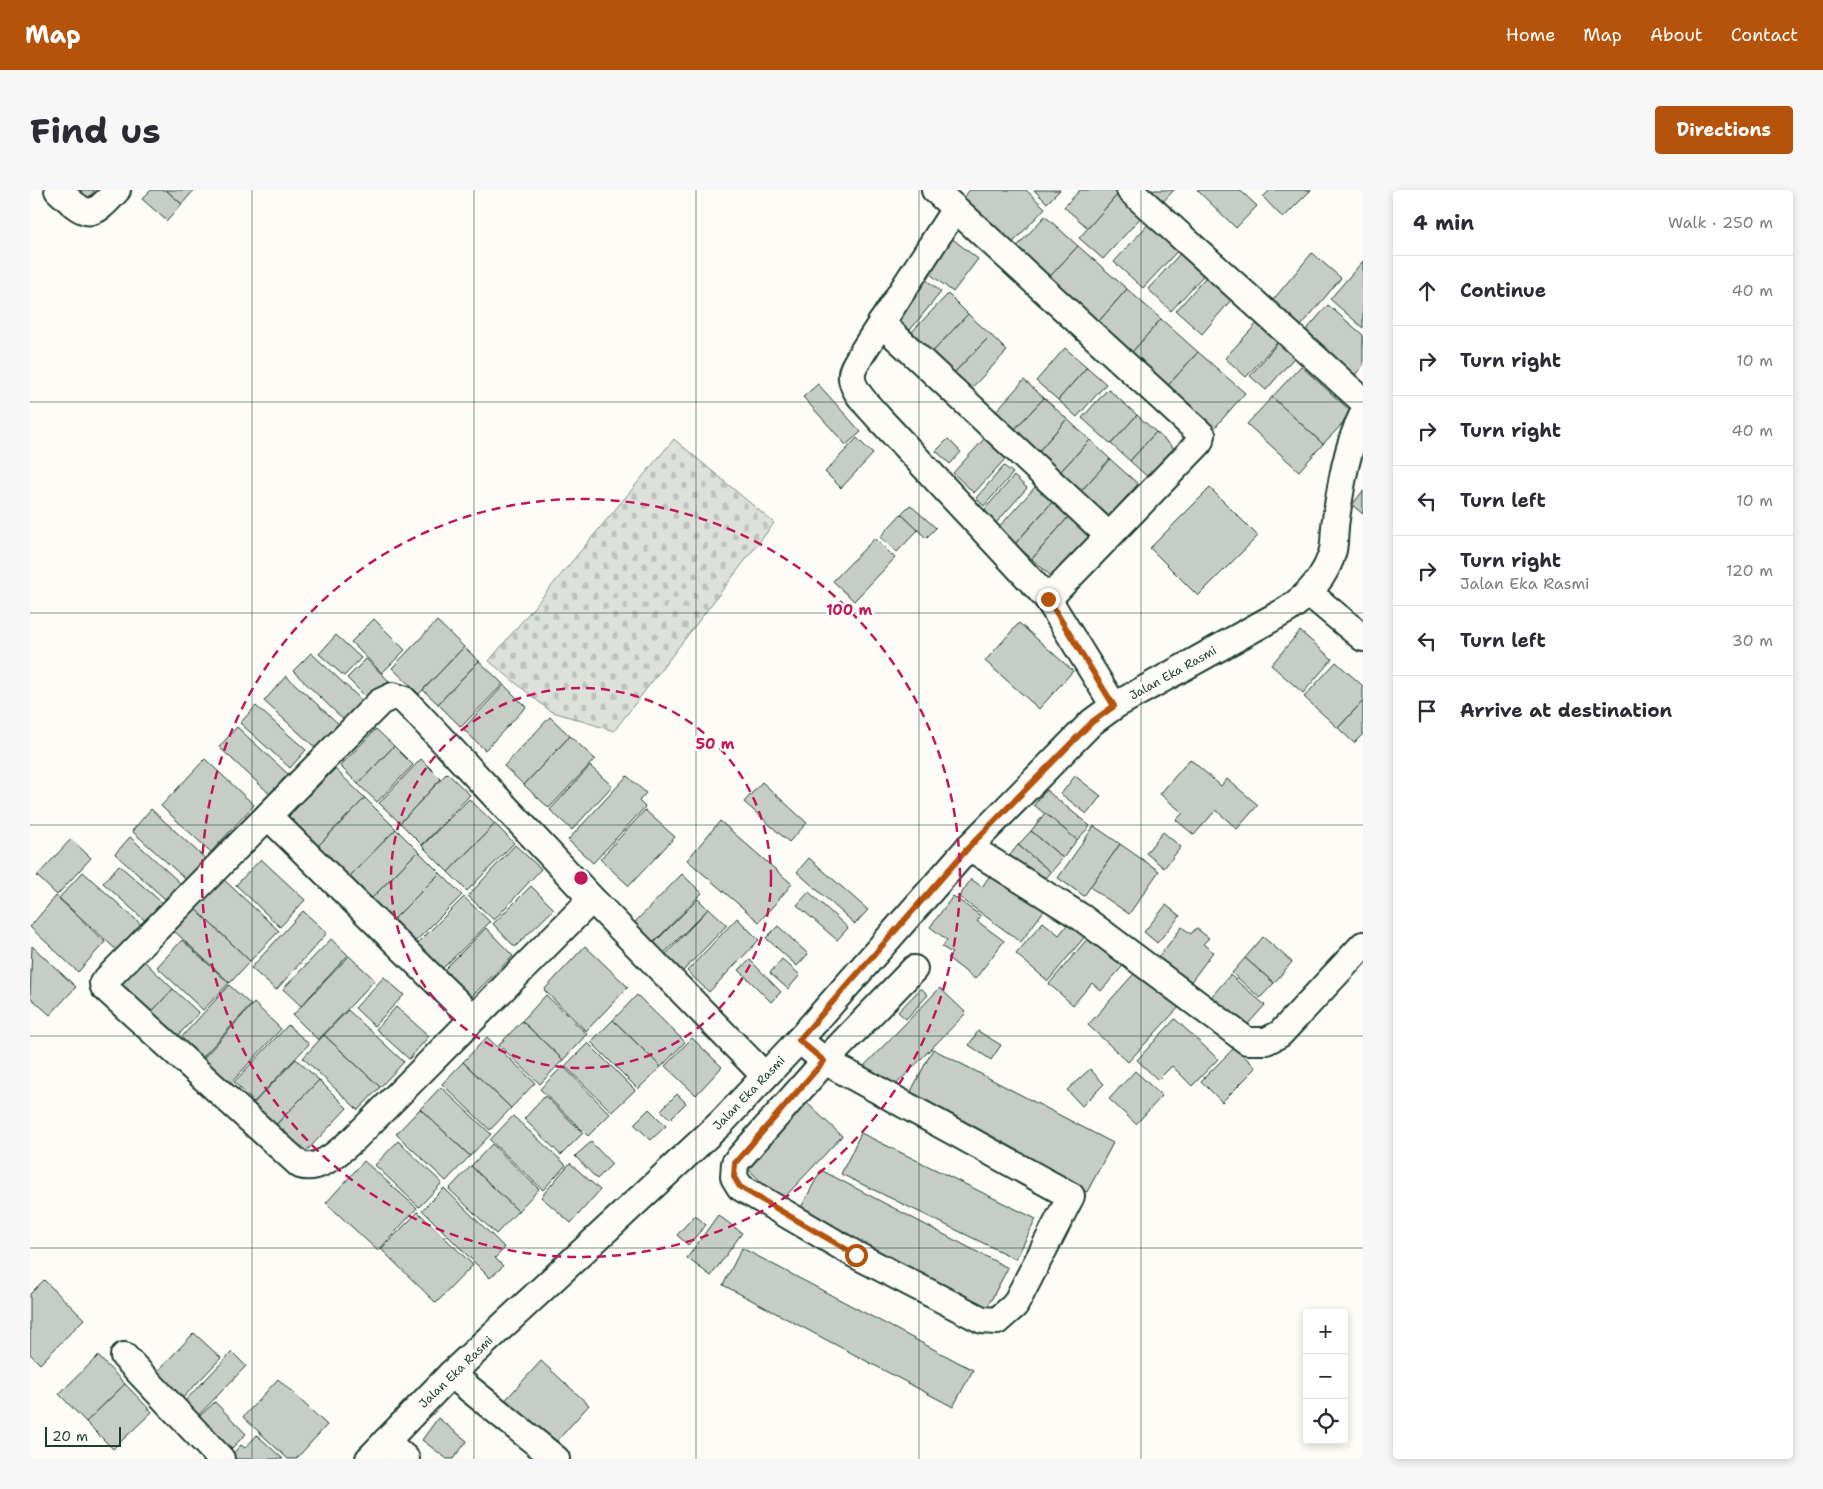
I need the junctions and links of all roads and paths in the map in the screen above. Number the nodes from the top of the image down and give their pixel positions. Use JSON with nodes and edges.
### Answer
{"nodes":[{"id":1,"x":58,"y":190,"type":"edge"},
{"id":2,"x":116,"y":190,"type":"edge"},
{"id":3,"x":935,"y":190,"type":"edge"},
{"id":4,"x":1130,"y":190,"type":"edge"},
{"id":5,"x":955,"y":209,"type":"junction"},
{"id":6,"x":881,"y":323,"type":"junction"},
{"id":7,"x":1363,"y":401,"type":"edge"},
{"id":8,"x":1363,"y":414,"type":"edge"},
{"id":9,"x":1108,"y":535,"type":"junction"},
{"id":10,"x":1309,"y":593,"type":"junction"},
{"id":11,"x":1048,"y":599,"type":"junction"},
{"id":12,"x":1363,"y":638,"type":"edge"},
{"id":13,"x":1114,"y":706,"type":"junction"},
{"id":14,"x":268,"y":816,"type":"junction"},
{"id":15,"x":969,"y":847,"type":"junction"},
{"id":16,"x":592,"y":899,"type":"junction"},
{"id":17,"x":1363,"y":945,"type":"edge"},
{"id":18,"x":914,"y":968,"type":"dead end"},
{"id":19,"x":473,"y":1018,"type":"junction"},
{"id":20,"x":799,"y":1040,"type":"junction"},
{"id":21,"x":824,"y":1061,"type":"junction"},
{"id":22,"x":765,"y":1076,"type":"junction"},
{"id":23,"x":124,"y":1356,"type":"dead end"},
{"id":24,"x":451,"y":1374,"type":"junction"},
{"id":25,"x":378,"y":1450,"type":"edge"},
{"id":26,"x":221,"y":1459,"type":"edge"},
{"id":27,"x":406,"y":1459,"type":"edge"},
{"id":28,"x":556,"y":1459,"type":"edge"}],
"edges":[{"from":1,"to":2,"type":"street"},
{"from":3,"to":5,"type":"street"},
{"from":4,"to":7,"type":"street"},
{"from":5,"to":6,"type":"street"},
{"from":5,"to":9,"type":"street"},
{"from":6,"to":9,"type":"street"},
{"from":6,"to":11,"type":"street"},
{"from":8,"to":10,"type":"street","name":"Jalan Eka Rasmi"},
{"from":9,"to":11,"type":"street"},
{"from":10,"to":12,"type":"street"},
{"from":10,"to":13,"type":"street","name":"Jalan Eka Rasmi"},
{"from":11,"to":13,"type":"street"},
{"from":13,"to":15,"type":"street","name":"Jalan Eka Rasmi"},
{"from":14,"to":16,"type":"street"},
{"from":14,"to":19,"type":"street"},
{"from":14,"to":19,"type":"street"},
{"from":15,"to":17,"type":"street"},
{"from":15,"to":20,"type":"street","name":"Jalan Eka Rasmi"},
{"from":16,"to":19,"type":"street"},
{"from":16,"to":22,"type":"street"},
{"from":18,"to":21,"type":"street"},
{"from":20,"to":21,"type":"street"},
{"from":20,"to":22,"type":"street","name":"Jalan Eka Rasmi"},
{"from":21,"to":21,"type":"street"},
{"from":22,"to":24,"type":"street","name":"Jalan Eka Rasmi"},
{"from":23,"to":26,"type":"street"},
{"from":24,"to":25,"type":"street","name":"Jalan Eka Rasmi"},
{"from":24,"to":28,"type":"street"},
{"from":25,"to":27,"type":"street"}]}
